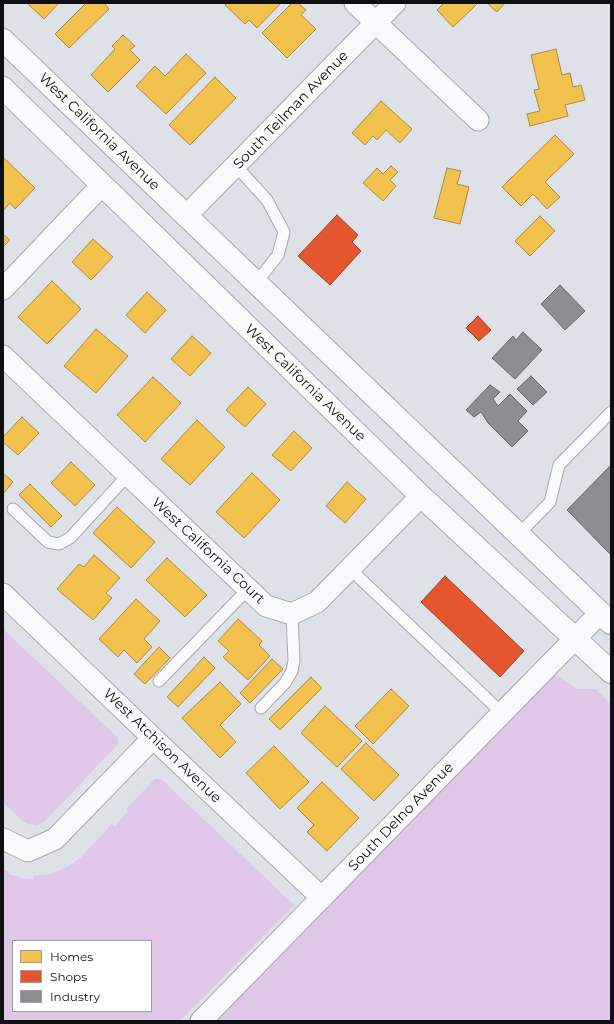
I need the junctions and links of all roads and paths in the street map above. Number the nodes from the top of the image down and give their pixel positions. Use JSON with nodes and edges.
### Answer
{"nodes":[{"id":1,"x":355,"y":3,"type":"edge"},
{"id":2,"x":395,"y":3,"type":"edge"},
{"id":3,"x":376,"y":23,"type":"junction"},
{"id":4,"x":3,"y":40,"type":"edge"},
{"id":5,"x":3,"y":88,"type":"edge"},
{"id":6,"x":478,"y":120,"type":"dead end"},
{"id":7,"x":236,"y":166,"type":"junction"},
{"id":8,"x":102,"y":185,"type":"junction"},
{"id":9,"x":186,"y":216,"type":"junction"},
{"id":10,"x":256,"y":283,"type":"junction"},
{"id":11,"x":3,"y":289,"type":"edge"},
{"id":12,"x":3,"y":356,"type":"edge"},
{"id":13,"x":611,"y":412,"type":"edge"},
{"id":14,"x":128,"y":475,"type":"junction"},
{"id":15,"x":421,"y":496,"type":"junction"},
{"id":16,"x":13,"y":510,"type":"dead end"},
{"id":17,"x":518,"y":535,"type":"junction"},
{"id":18,"x":350,"y":569,"type":"junction"},
{"id":19,"x":248,"y":589,"type":"junction"},
{"id":20,"x":3,"y":594,"type":"edge"},
{"id":21,"x":292,"y":614,"type":"junction"},
{"id":22,"x":606,"y":618,"type":"edge"},
{"id":23,"x":575,"y":639,"type":"junction"},
{"id":24,"x":611,"y":672,"type":"edge"},
{"id":25,"x":159,"y":681,"type":"dead end"},
{"id":26,"x":261,"y":708,"type":"dead end"},
{"id":27,"x":502,"y":713,"type":"junction"},
{"id":28,"x":154,"y":738,"type":"junction"},
{"id":29,"x":3,"y":839,"type":"edge"},
{"id":30,"x":322,"y":898,"type":"junction"},
{"id":31,"x":201,"y":1021,"type":"edge"}],
"edges":[{"from":1,"to":3,"type":"street"},
{"from":2,"to":3,"type":"street","name":"South Teilman Avenue"},
{"from":3,"to":6,"type":"street"},
{"from":3,"to":7,"type":"street","name":"South Teilman Avenue"},
{"from":4,"to":9,"type":"main road","name":"West California Avenue"},
{"from":5,"to":8,"type":"main road","name":"West California Avenue"},
{"from":7,"to":9,"type":"street","name":"South Teilman Avenue"},
{"from":7,"to":10,"type":"lane"},
{"from":8,"to":11,"type":"street"},
{"from":8,"to":15,"type":"main road","name":"West California Avenue"},
{"from":9,"to":10,"type":"main road","name":"West California Avenue"},
{"from":10,"to":17,"type":"main road","name":"West California Avenue"},
{"from":12,"to":14,"type":"street","name":"West California Court"},
{"from":13,"to":17,"type":"lane"},
{"from":14,"to":16,"type":"lane"},
{"from":14,"to":19,"type":"street","name":"West California Court"},
{"from":15,"to":18,"type":"street"},
{"from":15,"to":23,"type":"main road","name":"West California Avenue"},
{"from":17,"to":22,"type":"main road","name":"West California Avenue"},
{"from":18,"to":21,"type":"street"},
{"from":18,"to":27,"type":"lane"},
{"from":19,"to":21,"type":"street","name":"West California Court"},
{"from":19,"to":25,"type":"lane"},
{"from":20,"to":28,"type":"street","name":"West Atchison Avenue"},
{"from":21,"to":26,"type":"lane"},
{"from":22,"to":23,"type":"street","name":"South Delno Avenue"},
{"from":23,"to":24,"type":"main road","name":"West California Avenue"},
{"from":23,"to":27,"type":"street","name":"South Delno Avenue"},
{"from":27,"to":30,"type":"street","name":"South Delno Avenue"},
{"from":28,"to":29,"type":"street"},
{"from":28,"to":30,"type":"street","name":"West Atchison Avenue"},
{"from":30,"to":31,"type":"street","name":"South Delno Avenue"}]}
